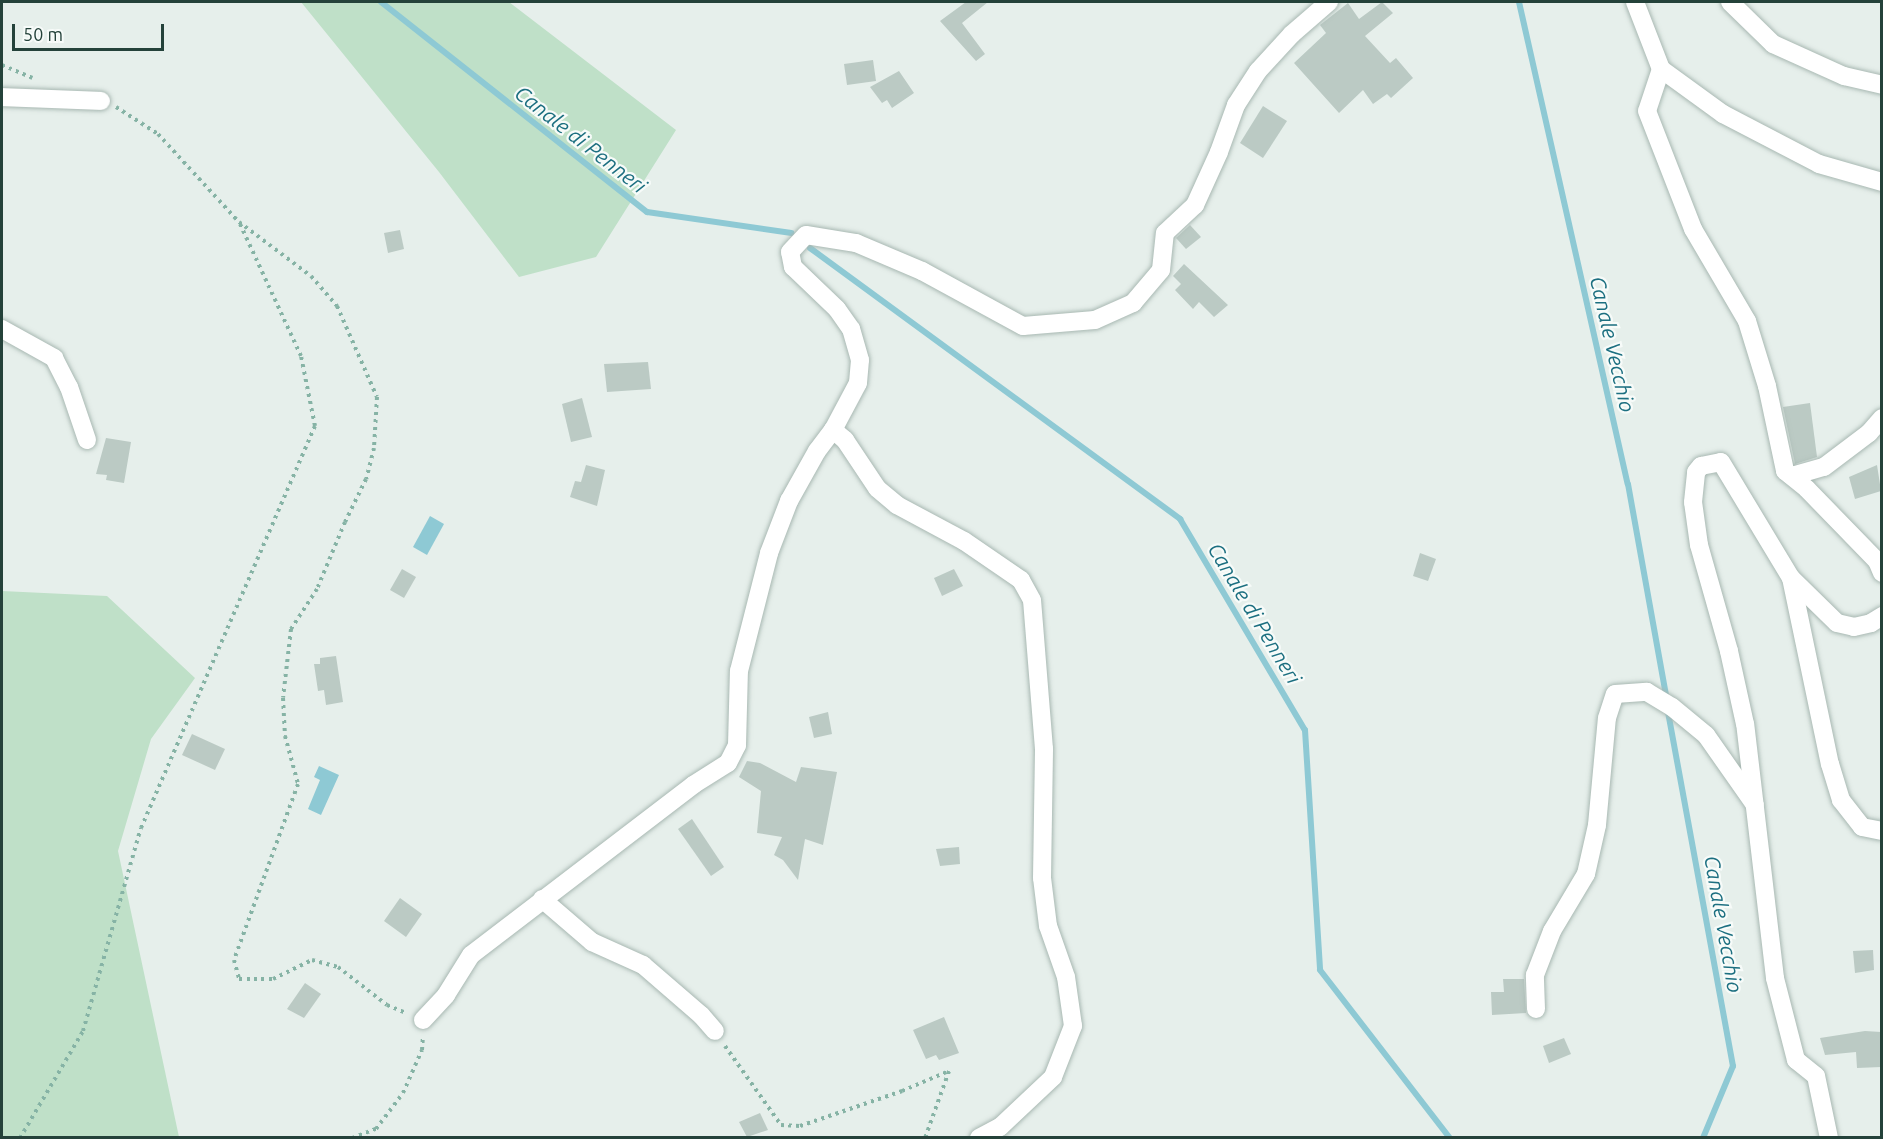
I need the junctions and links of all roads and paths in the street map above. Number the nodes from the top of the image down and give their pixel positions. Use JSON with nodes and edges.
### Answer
{"nodes":[{"id":1,"x":1329,"y":2,"type":"edge"},
{"id":2,"x":1635,"y":2,"type":"edge"},
{"id":3,"x":1730,"y":2,"type":"edge"},
{"id":4,"x":1661,"y":69,"type":"junction"},
{"id":5,"x":1881,"y":85,"type":"edge"},
{"id":6,"x":2,"y":97,"type":"edge"},
{"id":7,"x":101,"y":101,"type":"joint"},
{"id":8,"x":1881,"y":182,"type":"edge"},
{"id":9,"x":239,"y":222,"type":"junction"},
{"id":10,"x":2,"y":329,"type":"edge"},
{"id":11,"x":1881,"y":418,"type":"edge"},
{"id":12,"x":833,"y":430,"type":"junction"},
{"id":13,"x":87,"y":441,"type":"dead end"},
{"id":14,"x":1792,"y":476,"type":"junction"},
{"id":15,"x":1881,"y":573,"type":"edge"},
{"id":16,"x":1791,"y":578,"type":"junction"},
{"id":17,"x":1881,"y":616,"type":"edge"},
{"id":18,"x":1755,"y":805,"type":"junction"},
{"id":19,"x":1881,"y":831,"type":"edge"},
{"id":20,"x":542,"y":899,"type":"junction"},
{"id":21,"x":1536,"y":1009,"type":"dead end"},
{"id":22,"x":423,"y":1020,"type":"junction"},
{"id":23,"x":715,"y":1031,"type":"joint"},
{"id":24,"x":20,"y":1137,"type":"edge"},
{"id":25,"x":352,"y":1137,"type":"edge"},
{"id":26,"x":925,"y":1137,"type":"edge"},
{"id":27,"x":979,"y":1137,"type":"edge"},
{"id":28,"x":1829,"y":1137,"type":"edge"}],
"edges":[{"from":1,"to":12,"type":"street"},
{"from":2,"to":4,"type":"street"},
{"from":3,"to":5,"type":"street"},
{"from":4,"to":8,"type":"street"},
{"from":4,"to":14,"type":"street"},
{"from":6,"to":7,"type":"street"},
{"from":7,"to":9,"type":"path"},
{"from":9,"to":22,"type":"path"},
{"from":9,"to":24,"type":"path"},
{"from":10,"to":13,"type":"street"},
{"from":11,"to":14,"type":"street"},
{"from":12,"to":20,"type":"street"},
{"from":12,"to":27,"type":"street"},
{"from":14,"to":15,"type":"street"},
{"from":16,"to":17,"type":"street"},
{"from":16,"to":18,"type":"street"},
{"from":16,"to":19,"type":"street"},
{"from":18,"to":21,"type":"street"},
{"from":18,"to":28,"type":"street"},
{"from":20,"to":22,"type":"street"},
{"from":20,"to":23,"type":"street"},
{"from":22,"to":25,"type":"path"},
{"from":23,"to":26,"type":"path"}]}
